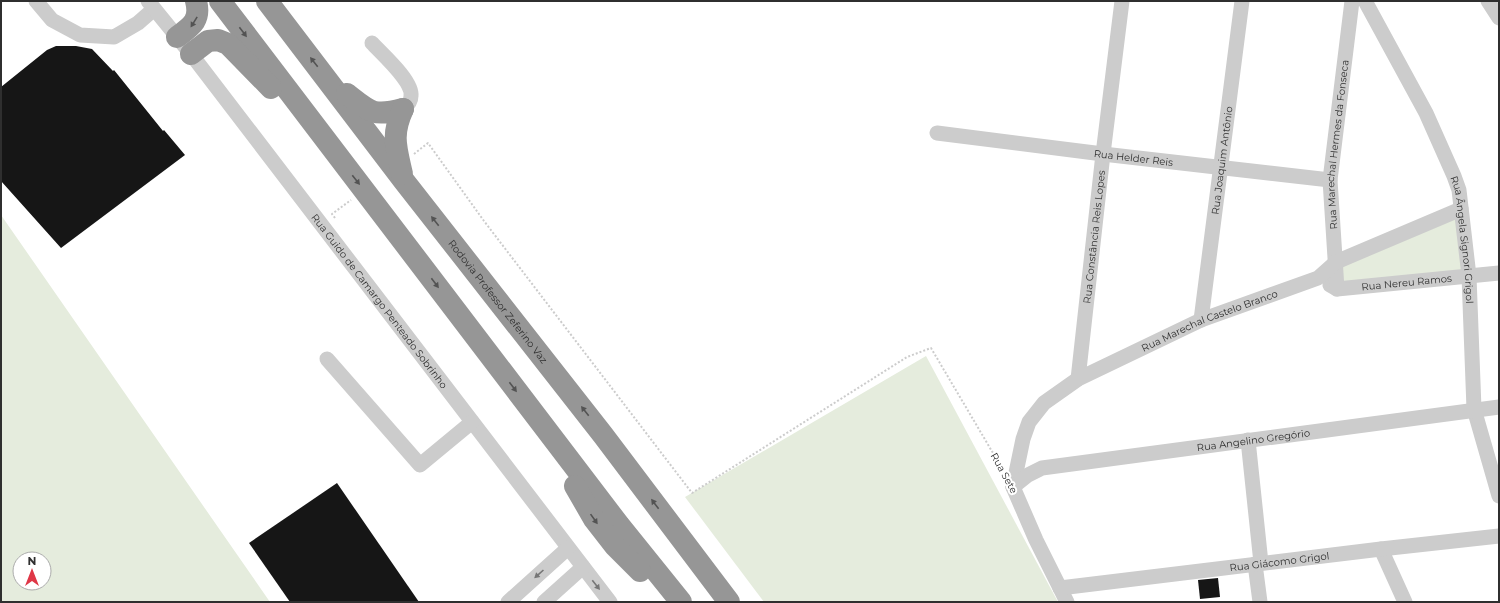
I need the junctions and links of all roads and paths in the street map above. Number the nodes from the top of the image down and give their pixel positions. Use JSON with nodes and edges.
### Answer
{"nodes":[{"id":1,"x":36,"y":1,"type":"edge"},
{"id":2,"x":196,"y":1,"type":"edge"},
{"id":3,"x":220,"y":1,"type":"edge"},
{"id":4,"x":267,"y":1,"type":"edge"},
{"id":5,"x":1122,"y":1,"type":"edge"},
{"id":6,"x":1242,"y":1,"type":"edge"},
{"id":7,"x":1352,"y":1,"type":"edge"},
{"id":8,"x":1365,"y":1,"type":"edge"},
{"id":9,"x":1488,"y":1,"type":"edge"},
{"id":10,"x":151,"y":5,"type":"edge"},
{"id":11,"x":1499,"y":18,"type":"edge"},
{"id":12,"x":177,"y":37,"type":"junction"},
{"id":13,"x":372,"y":43,"type":"dead end"},
{"id":14,"x":191,"y":54,"type":"junction"},
{"id":15,"x":329,"y":82,"type":"junction"},
{"id":16,"x":403,"y":109,"type":"junction"},
{"id":17,"x":937,"y":133,"type":"dead end"},
{"id":18,"x":428,"y":143,"type":"dead end"},
{"id":19,"x":1103,"y":154,"type":"junction"},
{"id":20,"x":336,"y":155,"type":"junction"},
{"id":21,"x":1220,"y":167,"type":"junction"},
{"id":22,"x":1330,"y":180,"type":"junction"},
{"id":23,"x":404,"y":181,"type":"junction"},
{"id":24,"x":1462,"y":208,"type":"junction"},
{"id":25,"x":1336,"y":262,"type":"junction"},
{"id":26,"x":1499,"y":273,"type":"edge"},
{"id":27,"x":1469,"y":276,"type":"junction"},
{"id":28,"x":1318,"y":278,"type":"junction"},
{"id":29,"x":1338,"y":289,"type":"junction"},
{"id":30,"x":1201,"y":320,"type":"junction"},
{"id":31,"x":327,"y":359,"type":"dead end"},
{"id":32,"x":1078,"y":379,"type":"junction"},
{"id":33,"x":1499,"y":407,"type":"edge"},
{"id":34,"x":1474,"y":409,"type":"junction"},
{"id":35,"x":472,"y":422,"type":"junction"},
{"id":36,"x":541,"y":424,"type":"junction"},
{"id":37,"x":1248,"y":440,"type":"junction"},
{"id":38,"x":1013,"y":487,"type":"junction"},
{"id":39,"x":1499,"y":496,"type":"edge"},
{"id":40,"x":1499,"y":536,"type":"edge"},
{"id":41,"x":568,"y":548,"type":"junction"},
{"id":42,"x":1381,"y":549,"type":"junction"},
{"id":43,"x":1258,"y":564,"type":"junction"},
{"id":44,"x":583,"y":567,"type":"junction"},
{"id":45,"x":1060,"y":588,"type":"junction"},
{"id":46,"x":508,"y":602,"type":"edge"},
{"id":47,"x":544,"y":602,"type":"edge"},
{"id":48,"x":610,"y":602,"type":"edge"},
{"id":49,"x":667,"y":602,"type":"edge"},
{"id":50,"x":681,"y":602,"type":"edge"},
{"id":51,"x":729,"y":602,"type":"edge"},
{"id":52,"x":1067,"y":602,"type":"edge"},
{"id":53,"x":1260,"y":602,"type":"edge"},
{"id":54,"x":1404,"y":602,"type":"edge"}],
"edges":[{"from":1,"to":10,"type":"street"},
{"from":2,"to":12,"type":"highway","one_way":true},
{"from":3,"to":20,"type":"highway","one_way":true},
{"from":15,"to":4,"type":"highway","name":"Rodovia Professor Zeferino Vaz","one_way":true},
{"from":5,"to":19,"type":"street","name":"Rua Constância Reis Lopes"},
{"from":6,"to":21,"type":"street","name":"Rua Joaquim Antônio"},
{"from":7,"to":22,"type":"street","name":"Rua Marechal Hermes da Fonseca"},
{"from":8,"to":24,"type":"street","name":"Rua Ângela Signori Grigol"},
{"from":9,"to":11,"type":"street"},
{"from":10,"to":12,"type":"street","name":"Rua Guido de Camargo Penteado Sobrinho"},
{"from":12,"to":14,"type":"street","name":"Rua Guido de Camargo Penteado Sobrinho"},
{"from":13,"to":16,"type":"street"},
{"from":14,"to":20,"type":"highway"},
{"from":14,"to":35,"type":"street","name":"Rua Guido de Camargo Penteado Sobrinho"},
{"from":15,"to":16,"type":"highway"},
{"from":15,"to":23,"type":"highway","name":"Rodovia Professor Zeferino Vaz"},
{"from":16,"to":23,"type":"highway"},
{"from":17,"to":19,"type":"street","name":"Rua Helder Reis"},
{"from":18,"to":38,"type":"path","name":"Rua Sete"},
{"from":19,"to":21,"type":"street","name":"Rua Helder Reis"},
{"from":19,"to":32,"type":"street","name":"Rua Constância Reis Lopes"},
{"from":20,"to":36,"type":"highway","one_way":true},
{"from":21,"to":22,"type":"street","name":"Rua Helder Reis"},
{"from":21,"to":30,"type":"street","name":"Rua Joaquim Antônio"},
{"from":22,"to":25,"type":"street","name":"Rua Marechal Hermes da Fonseca"},
{"from":51,"to":23,"type":"highway","name":"Rodovia Professor Zeferino Vaz","one_way":true},
{"from":24,"to":25,"type":"street","name":"Rua Marechal Castelo Branco"},
{"from":24,"to":27,"type":"street","name":"Rua Ângela Signori Grigol"},
{"from":25,"to":28,"type":"street","name":"Rua Marechal Castelo Branco"},
{"from":25,"to":29,"type":"street","name":"Rua Marechal Hermes da Fonseca"},
{"from":26,"to":27,"type":"street","name":"Rua Nereu Ramos"},
{"from":27,"to":29,"type":"street","name":"Rua Nereu Ramos"},
{"from":27,"to":34,"type":"street","name":"Rua Ângela Signori Grigol"},
{"from":28,"to":29,"type":"street"},
{"from":28,"to":30,"type":"street","name":"Rua Marechal Castelo Branco"},
{"from":30,"to":32,"type":"street","name":"Rua Marechal Castelo Branco"},
{"from":31,"to":35,"type":"street"},
{"from":32,"to":38,"type":"street","name":"Rua Marechal Castelo Branco"},
{"from":33,"to":34,"type":"street","name":"Rua Angelino Gregório"},
{"from":34,"to":37,"type":"street","name":"Rua Angelino Gregório"},
{"from":34,"to":39,"type":"street","name":"Rua Ângela Signori Grigol"},
{"from":35,"to":41,"type":"street","name":"Rua Guido de Camargo Penteado Sobrinho"},
{"from":36,"to":49,"type":"highway","one_way":true},
{"from":36,"to":50,"type":"highway"},
{"from":37,"to":38,"type":"street","name":"Rua Angelino Gregório"},
{"from":37,"to":43,"type":"street"},
{"from":38,"to":45,"type":"street","name":"Rua Sete"},
{"from":40,"to":42,"type":"street","name":"Rua Giácomo Grigol"},
{"from":41,"to":44,"type":"street","name":"Rua Guido de Camargo Penteado Sobrinho"},
{"from":41,"to":46,"type":"street","one_way":true},
{"from":42,"to":43,"type":"street","name":"Rua Giácomo Grigol"},
{"from":42,"to":54,"type":"street"},
{"from":43,"to":45,"type":"street","name":"Rua Giácomo Grigol"},
{"from":43,"to":53,"type":"street"},
{"from":44,"to":47,"type":"street"},
{"from":44,"to":48,"type":"street","name":"Rua Guido de Camargo Penteado Sobrinho","one_way":true},
{"from":45,"to":52,"type":"street","name":"Rua Sete"}]}
